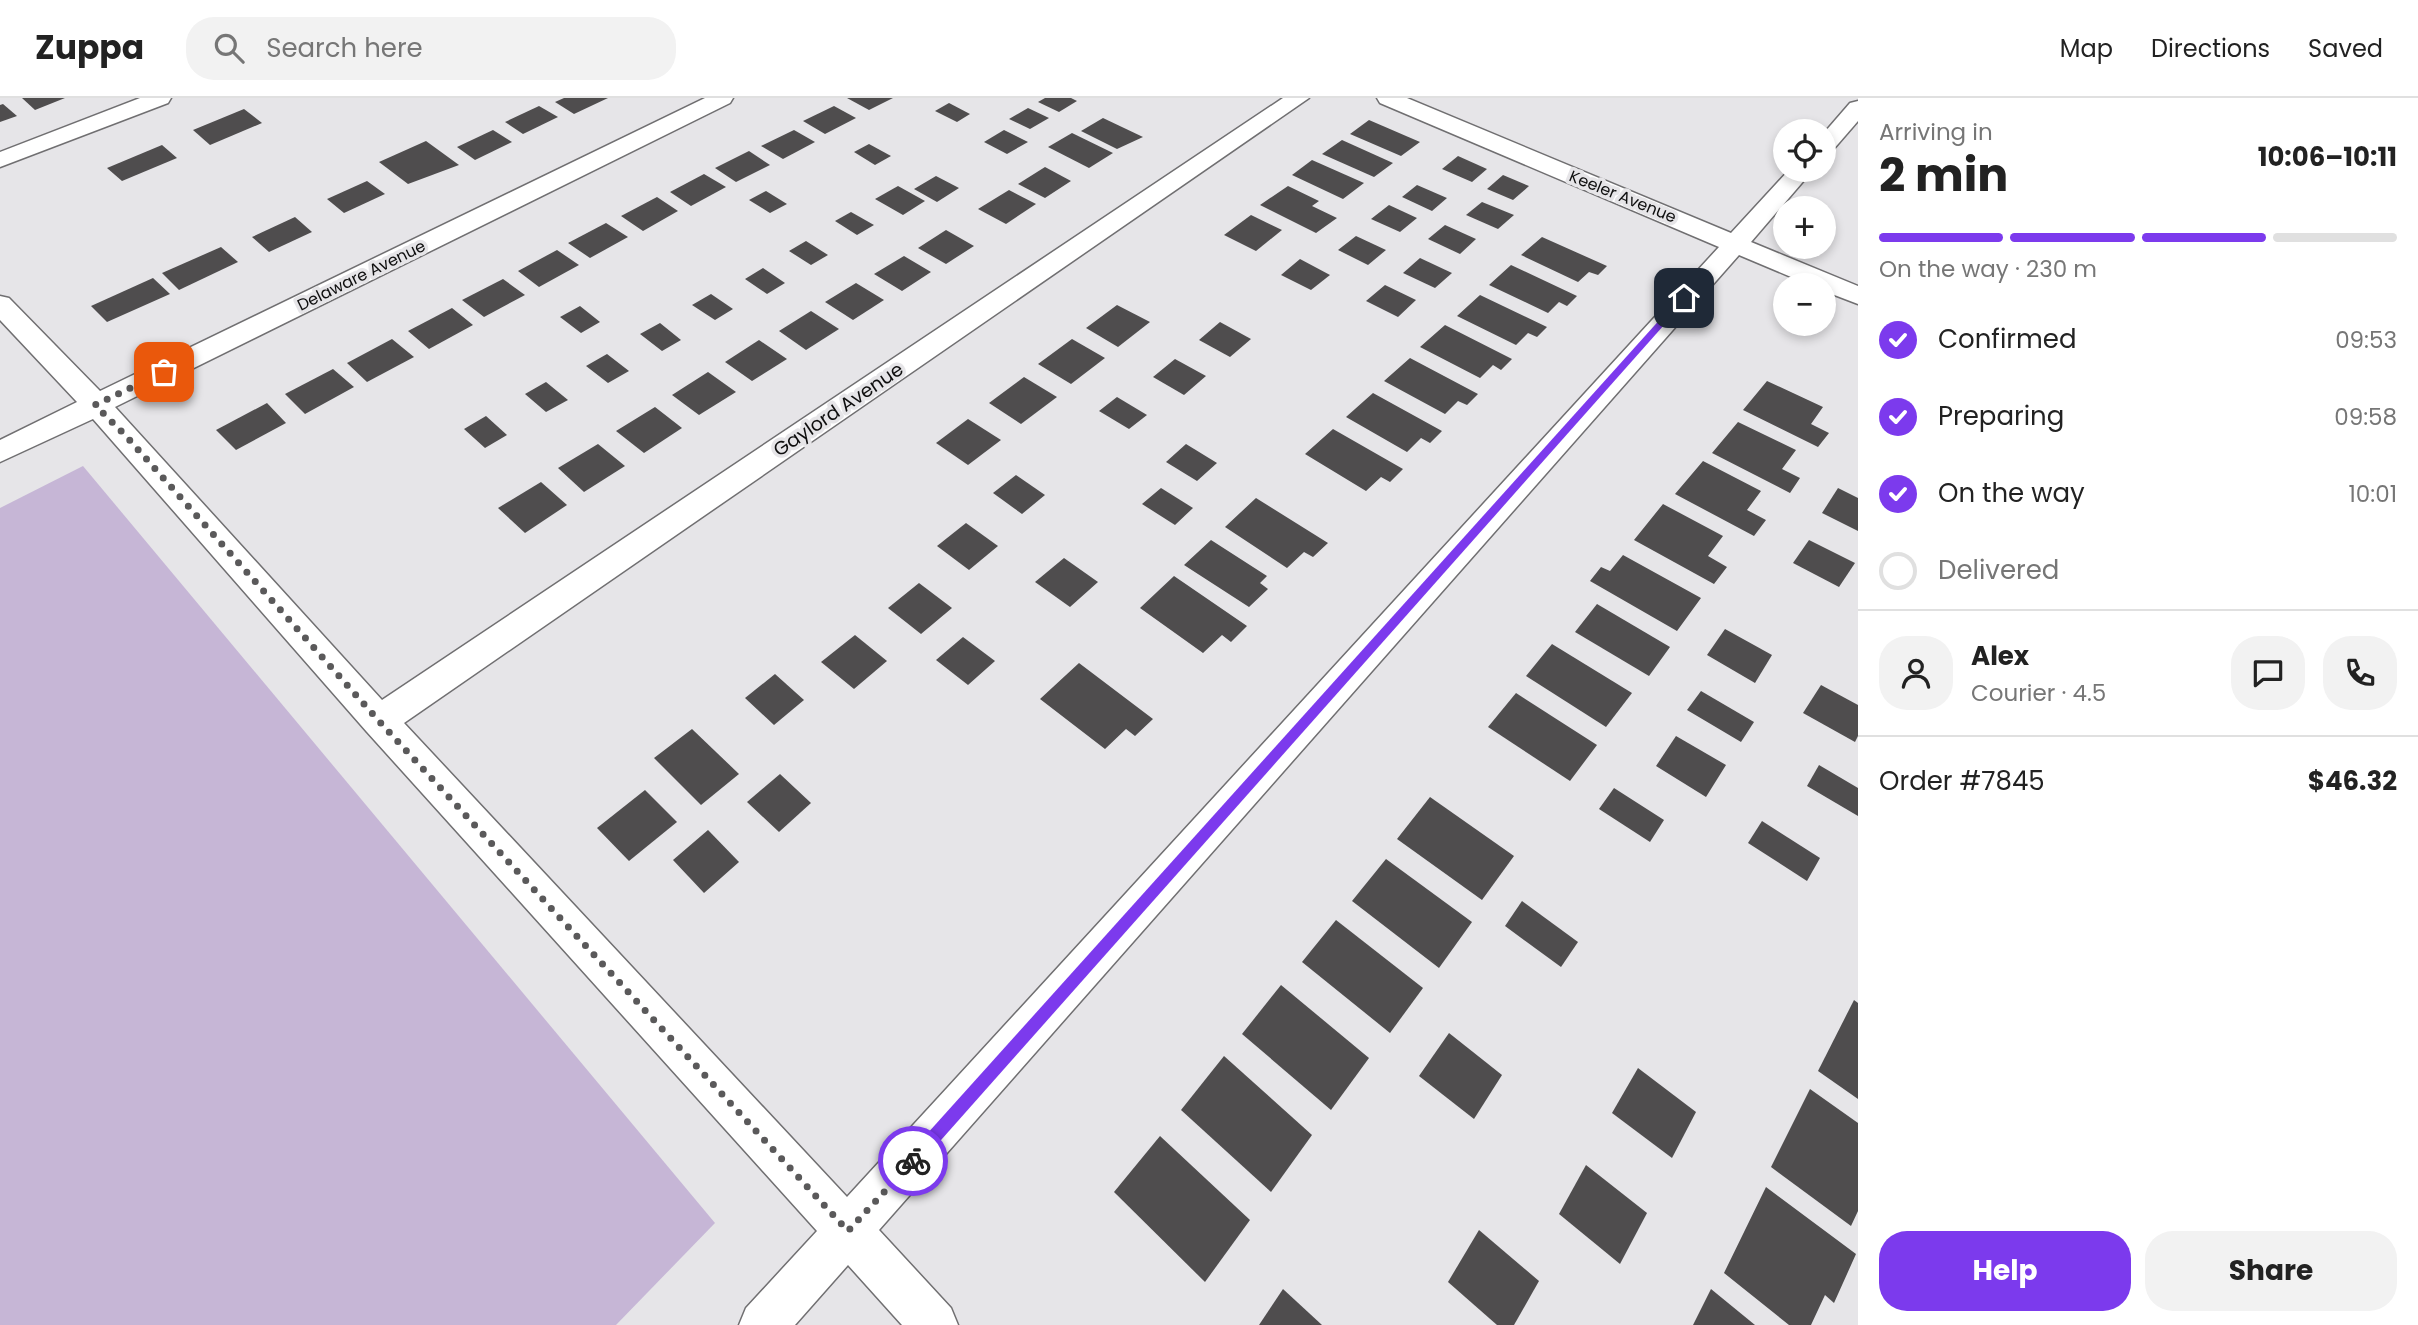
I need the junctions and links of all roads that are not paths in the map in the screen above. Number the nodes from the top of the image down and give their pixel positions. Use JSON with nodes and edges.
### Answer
{"nodes":[{"id":1,"x":160,"y":98,"type":"edge"},
{"id":2,"x":722,"y":98,"type":"edge"},
{"id":3,"x":1298,"y":98,"type":"edge"},
{"id":4,"x":1388,"y":98,"type":"edge"},
{"id":5,"x":1858,"y":108,"type":"edge"},
{"id":6,"x":1836,"y":133,"type":"edge"},
{"id":7,"x":0,"y":160,"type":"edge"},
{"id":8,"x":1791,"y":182,"type":"edge"},
{"id":9,"x":1736,"y":243,"type":"junction"},
{"id":10,"x":1858,"y":296,"type":"edge"},
{"id":11,"x":0,"y":304,"type":"edge"},
{"id":12,"x":95,"y":405,"type":"junction"},
{"id":13,"x":0,"y":452,"type":"edge"},
{"id":14,"x":379,"y":721,"type":"junction"},
{"id":15,"x":848,"y":1231,"type":"junction"},
{"id":16,"x":763,"y":1325,"type":"edge"},
{"id":17,"x":934,"y":1325,"type":"edge"}],
"edges":[{"from":1,"to":7,"type":"street"},
{"from":2,"to":12,"type":"street","name":"Delaware Avenue"},
{"from":3,"to":14,"type":"street","name":"Gaylord Avenue"},
{"from":4,"to":9,"type":"street","name":"Keeler Avenue"},
{"from":5,"to":6,"type":"street"},
{"from":8,"to":9,"type":"street"},
{"from":9,"to":10,"type":"street","name":"Keeler Avenue"},
{"from":9,"to":15,"type":"street"},
{"from":11,"to":12,"type":"street"},
{"from":12,"to":13,"type":"street","name":"Delaware Avenue"},
{"from":12,"to":14,"type":"street"},
{"from":14,"to":15,"type":"street"},
{"from":15,"to":16,"type":"street"},
{"from":15,"to":17,"type":"street"}]}
